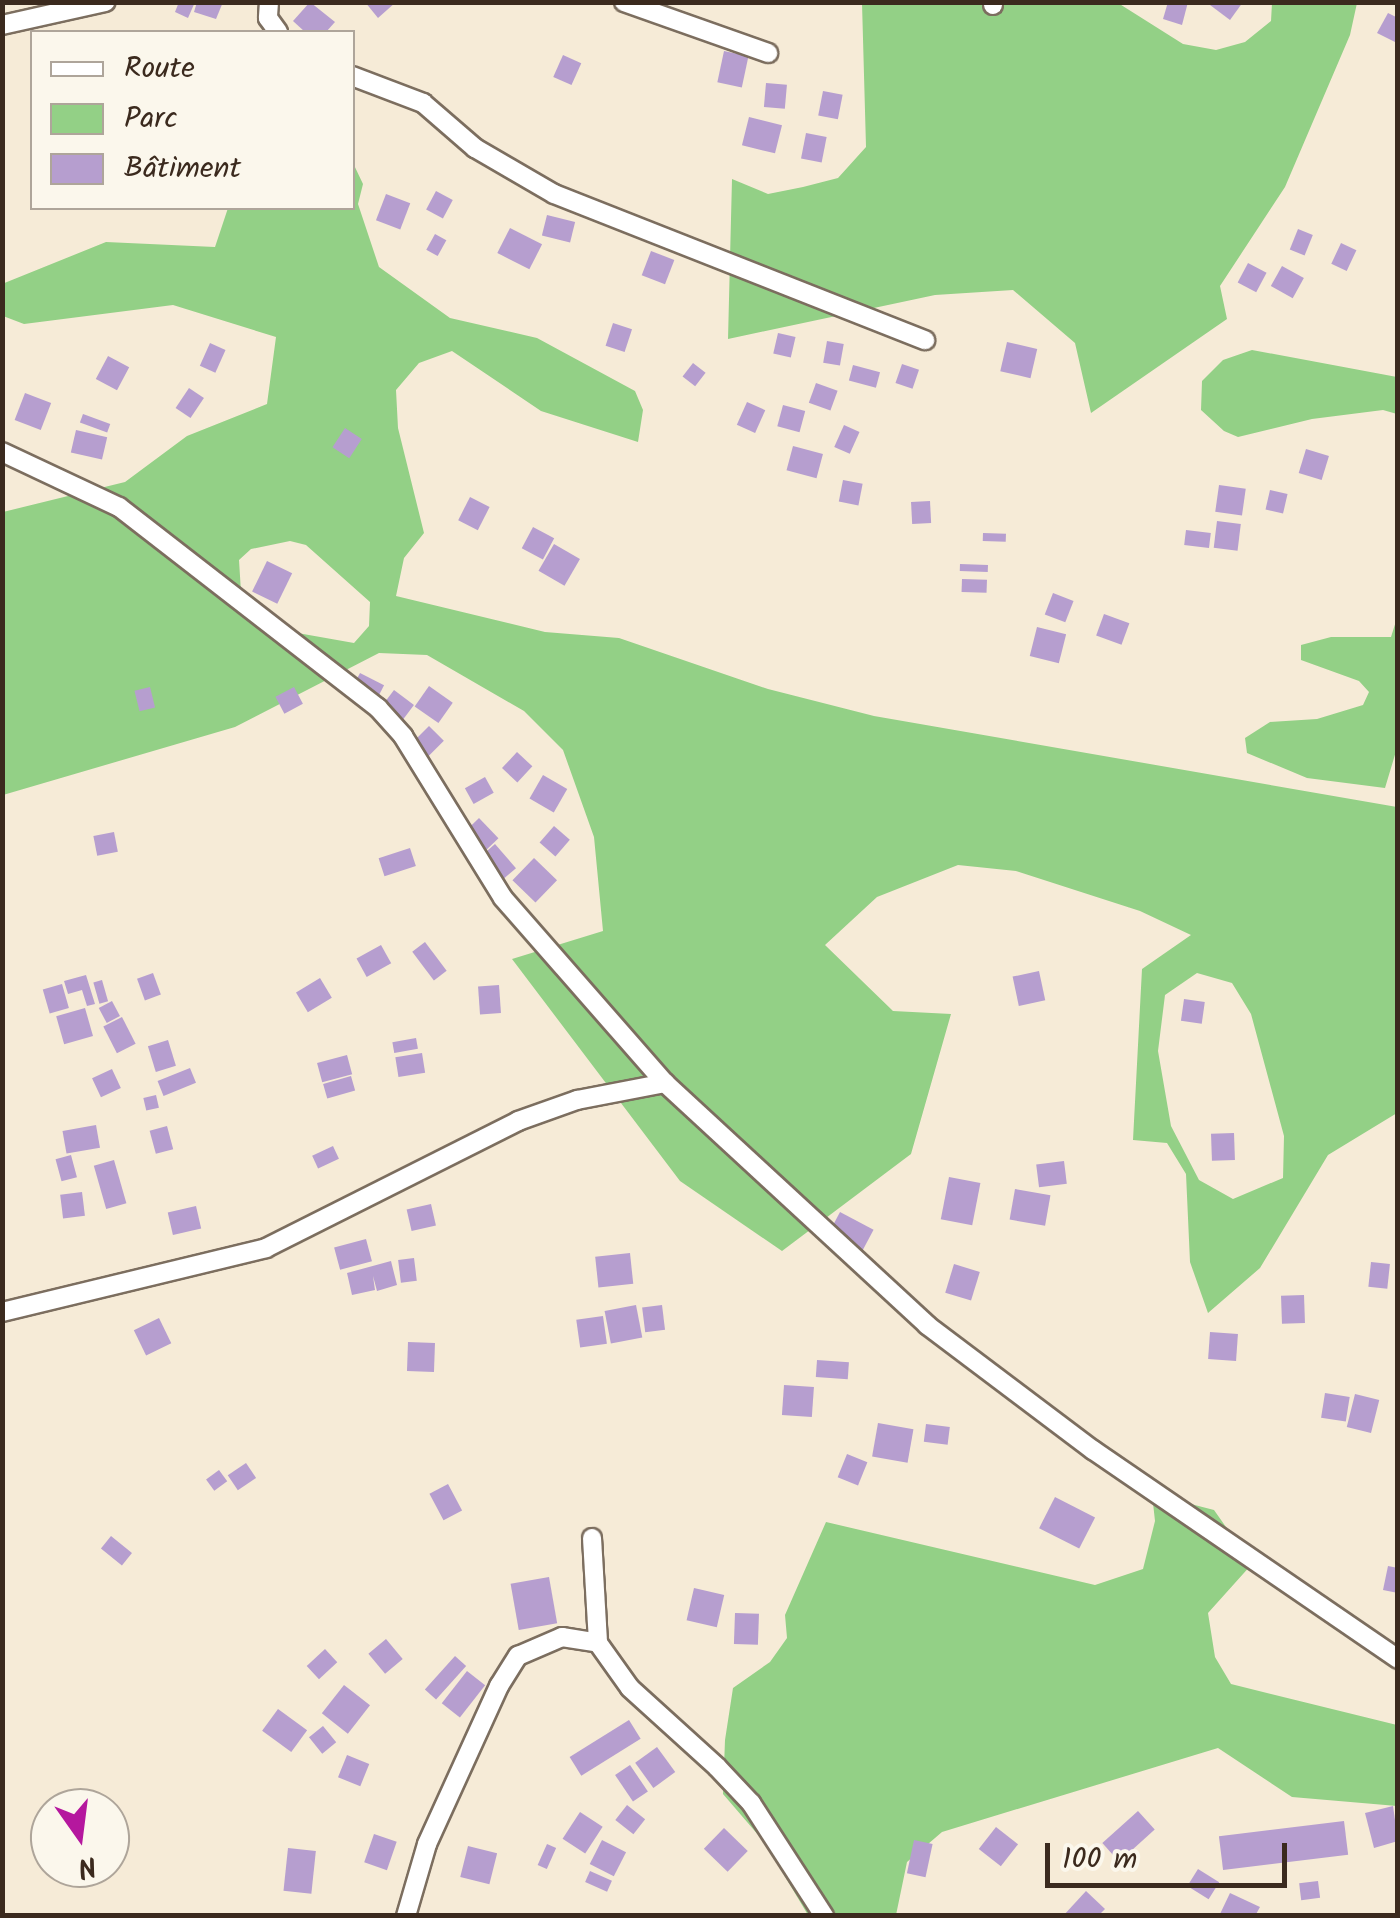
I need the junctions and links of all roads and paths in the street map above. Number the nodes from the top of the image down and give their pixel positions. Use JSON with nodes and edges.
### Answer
{"nodes":[{"id":1,"x":105,"y":2,"type":"edge"},
{"id":2,"x":270,"y":2,"type":"edge"},
{"id":3,"x":624,"y":2,"type":"edge"},
{"id":4,"x":2,"y":25,"type":"edge"},
{"id":5,"x":277,"y":30,"type":"edge"},
{"id":6,"x":768,"y":53,"type":"dead end"},
{"id":7,"x":355,"y":77,"type":"edge"},
{"id":8,"x":926,"y":340,"type":"dead end"},
{"id":9,"x":2,"y":452,"type":"edge"},
{"id":10,"x":665,"y":1083,"type":"junction"},
{"id":11,"x":2,"y":1312,"type":"edge"},
{"id":12,"x":592,"y":1538,"type":"dead end"},
{"id":13,"x":598,"y":1643,"type":"junction"},
{"id":14,"x":1398,"y":1659,"type":"edge"},
{"id":15,"x":406,"y":1916,"type":"edge"},
{"id":16,"x":824,"y":1916,"type":"edge"}],
"edges":[{"from":1,"to":4,"type":"street"},
{"from":2,"to":5,"type":"street"},
{"from":3,"to":6,"type":"street"},
{"from":7,"to":8,"type":"street"},
{"from":9,"to":10,"type":"street"},
{"from":10,"to":11,"type":"street"},
{"from":10,"to":14,"type":"street"},
{"from":12,"to":13,"type":"street"},
{"from":13,"to":15,"type":"street"},
{"from":13,"to":16,"type":"street"}]}
